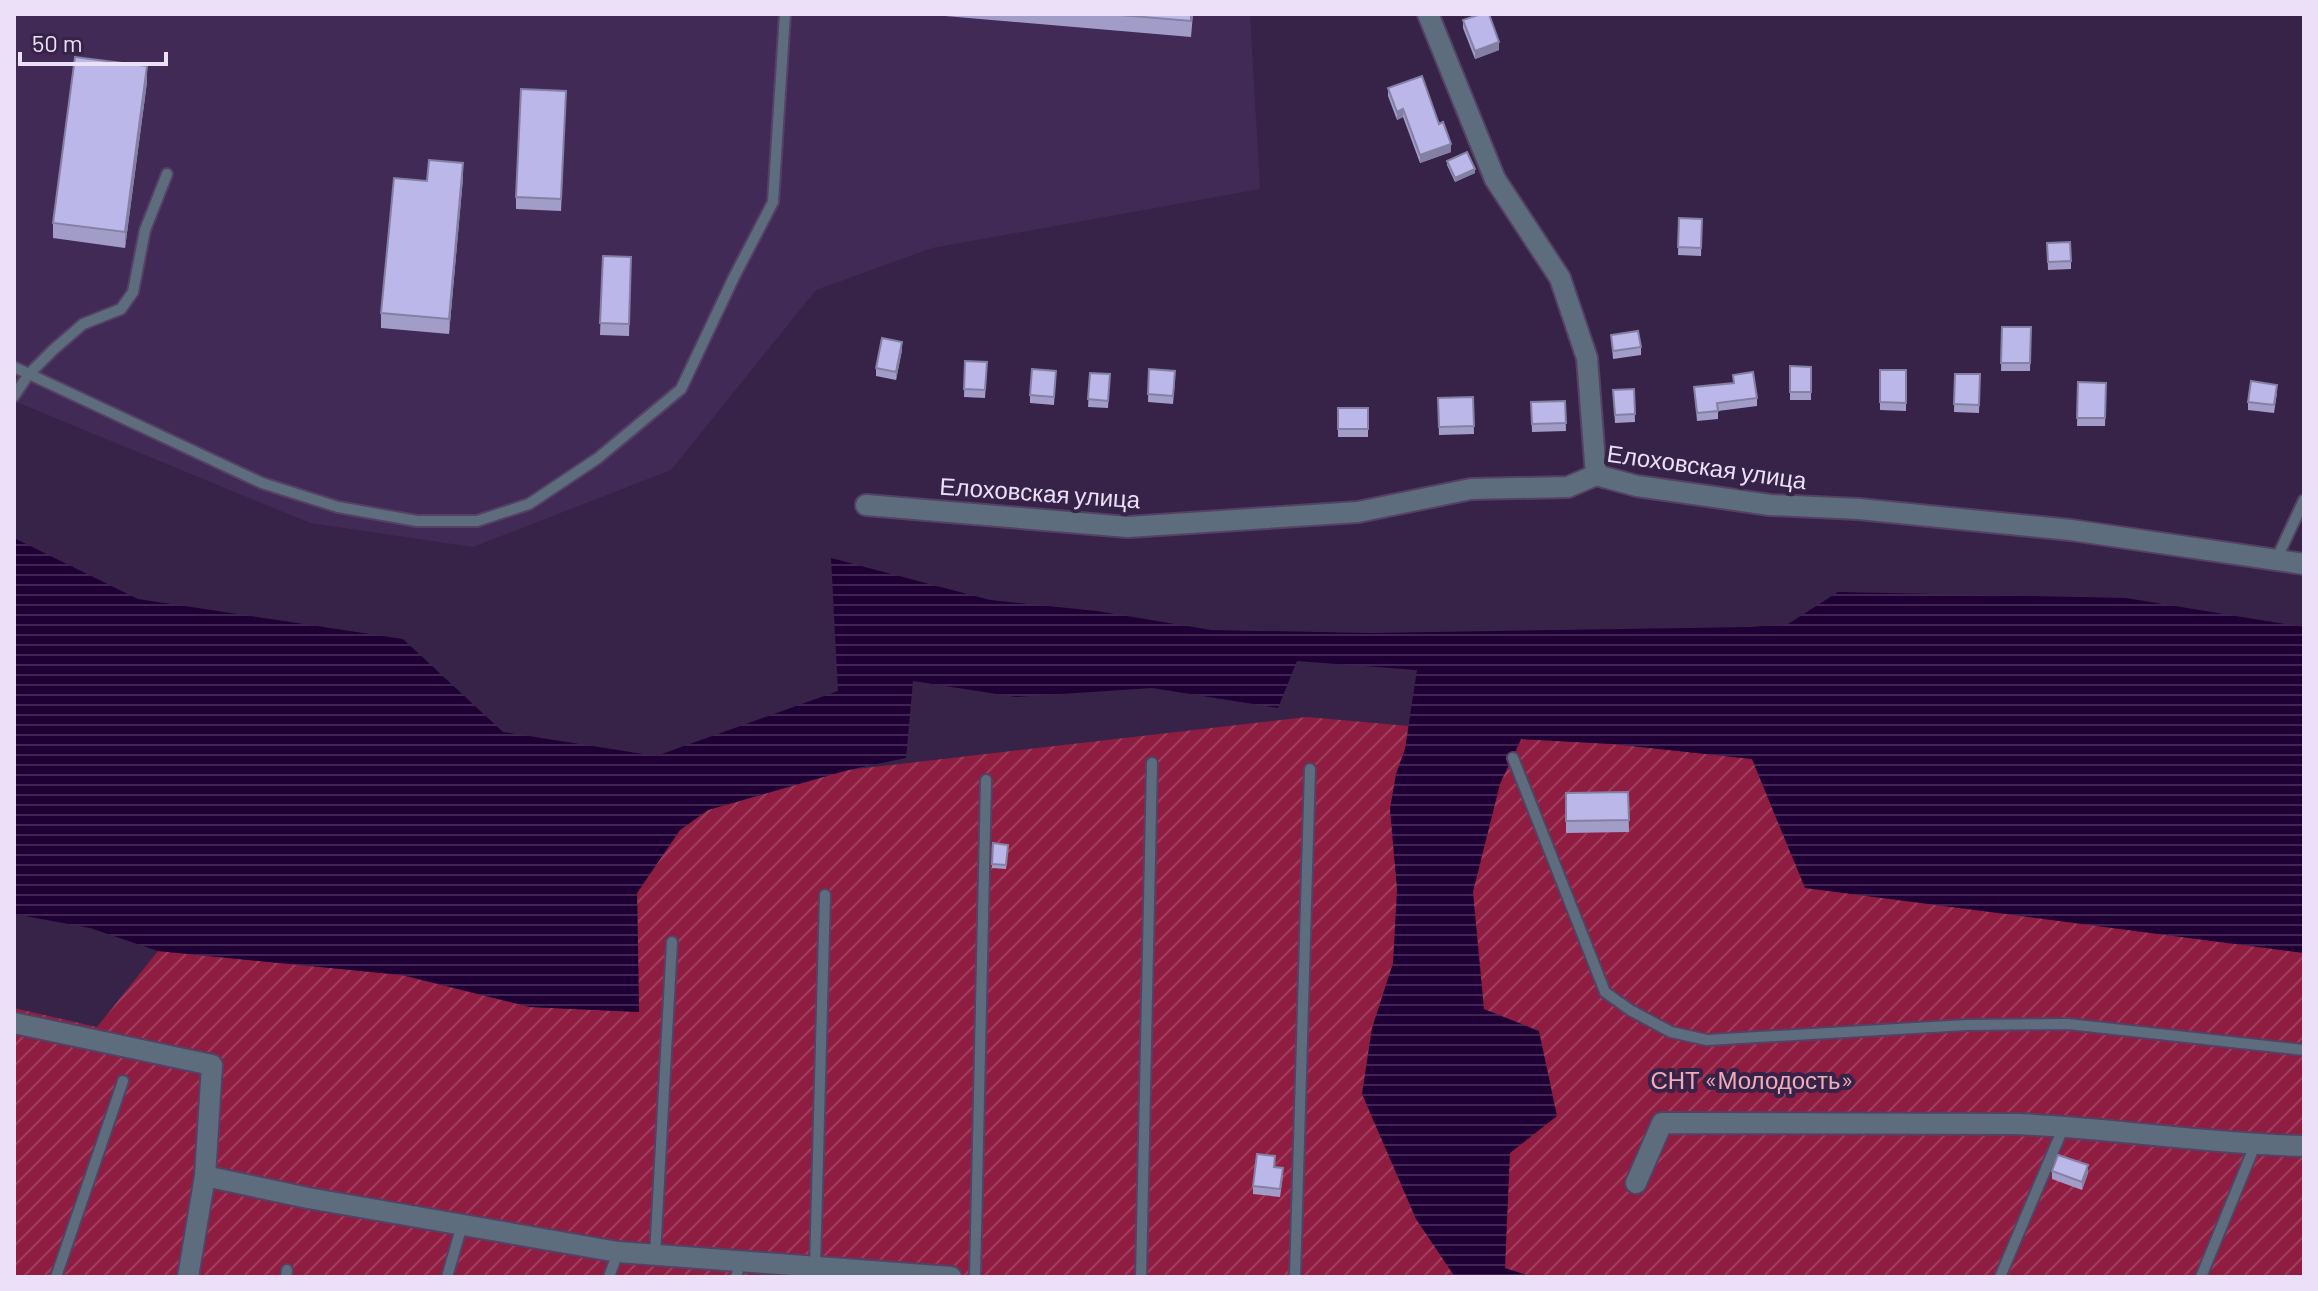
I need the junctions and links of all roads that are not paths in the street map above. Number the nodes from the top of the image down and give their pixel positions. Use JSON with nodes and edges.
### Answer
{"nodes":[{"id":1,"x":785,"y":14,"type":"edge"},
{"id":2,"x":1428,"y":14,"type":"edge"},
{"id":3,"x":167,"y":174,"type":"dead end"},
{"id":4,"x":14,"y":367,"type":"edge"},
{"id":5,"x":29,"y":374,"type":"junction"},
{"id":6,"x":14,"y":396,"type":"edge"},
{"id":7,"x":1596,"y":475,"type":"junction"},
{"id":8,"x":2304,"y":500,"type":"edge"},
{"id":9,"x":866,"y":505,"type":"dead end"},
{"id":10,"x":2276,"y":560,"type":"junction"},
{"id":11,"x":2304,"y":564,"type":"edge"},
{"id":12,"x":1513,"y":758,"type":"dead end"},
{"id":13,"x":1152,"y":763,"type":"dead end"},
{"id":14,"x":1310,"y":769,"type":"dead end"},
{"id":15,"x":986,"y":780,"type":"dead end"},
{"id":16,"x":825,"y":895,"type":"dead end"},
{"id":17,"x":672,"y":942,"type":"dead end"},
{"id":18,"x":14,"y":1023,"type":"edge"},
{"id":19,"x":2304,"y":1050,"type":"edge"},
{"id":20,"x":123,"y":1081,"type":"dead end"},
{"id":21,"x":2064,"y":1126,"type":"junction"},
{"id":22,"x":2255,"y":1145,"type":"junction"},
{"id":23,"x":2304,"y":1146,"type":"edge"},
{"id":24,"x":205,"y":1176,"type":"junction"},
{"id":25,"x":1636,"y":1183,"type":"dead end"},
{"id":26,"x":462,"y":1225,"type":"junction"},
{"id":27,"x":618,"y":1252,"type":"junction"},
{"id":28,"x":655,"y":1255,"type":"junction"},
{"id":29,"x":815,"y":1267,"type":"junction"},
{"id":30,"x":739,"y":1269,"type":"edge"},
{"id":31,"x":868,"y":1274,"type":"edge"},
{"id":32,"x":56,"y":1277,"type":"edge"},
{"id":33,"x":188,"y":1277,"type":"edge"},
{"id":34,"x":447,"y":1277,"type":"edge"},
{"id":35,"x":609,"y":1277,"type":"edge"},
{"id":36,"x":951,"y":1277,"type":"edge"},
{"id":37,"x":975,"y":1277,"type":"edge"},
{"id":38,"x":1141,"y":1277,"type":"edge"},
{"id":39,"x":1295,"y":1277,"type":"edge"},
{"id":40,"x":2000,"y":1277,"type":"edge"},
{"id":41,"x":2201,"y":1277,"type":"edge"}],
"edges":[{"from":1,"to":5,"type":"lane"},
{"from":2,"to":7,"type":"street"},
{"from":3,"to":5,"type":"lane"},
{"from":4,"to":5,"type":"lane"},
{"from":5,"to":6,"type":"lane"},
{"from":7,"to":9,"type":"street","name":"Елоховская улица"},
{"from":7,"to":10,"type":"street","name":"Елоховская улица"},
{"from":8,"to":10,"type":"lane"},
{"from":10,"to":11,"type":"street","name":"Елоховская улица"},
{"from":12,"to":19,"type":"lane"},
{"from":13,"to":38,"type":"lane"},
{"from":14,"to":39,"type":"lane"},
{"from":15,"to":37,"type":"lane"},
{"from":16,"to":29,"type":"lane"},
{"from":17,"to":28,"type":"lane"},
{"from":18,"to":24,"type":"street"},
{"from":20,"to":32,"type":"lane"},
{"from":21,"to":22,"type":"street"},
{"from":21,"to":25,"type":"street"},
{"from":21,"to":40,"type":"lane"},
{"from":22,"to":23,"type":"street"},
{"from":22,"to":41,"type":"lane"},
{"from":24,"to":26,"type":"street"},
{"from":24,"to":33,"type":"street"},
{"from":26,"to":27,"type":"street"},
{"from":26,"to":34,"type":"lane"},
{"from":27,"to":28,"type":"street"},
{"from":27,"to":35,"type":"lane"},
{"from":28,"to":30,"type":"street"},
{"from":29,"to":30,"type":"street"},
{"from":29,"to":31,"type":"street"},
{"from":31,"to":36,"type":"street"}]}
